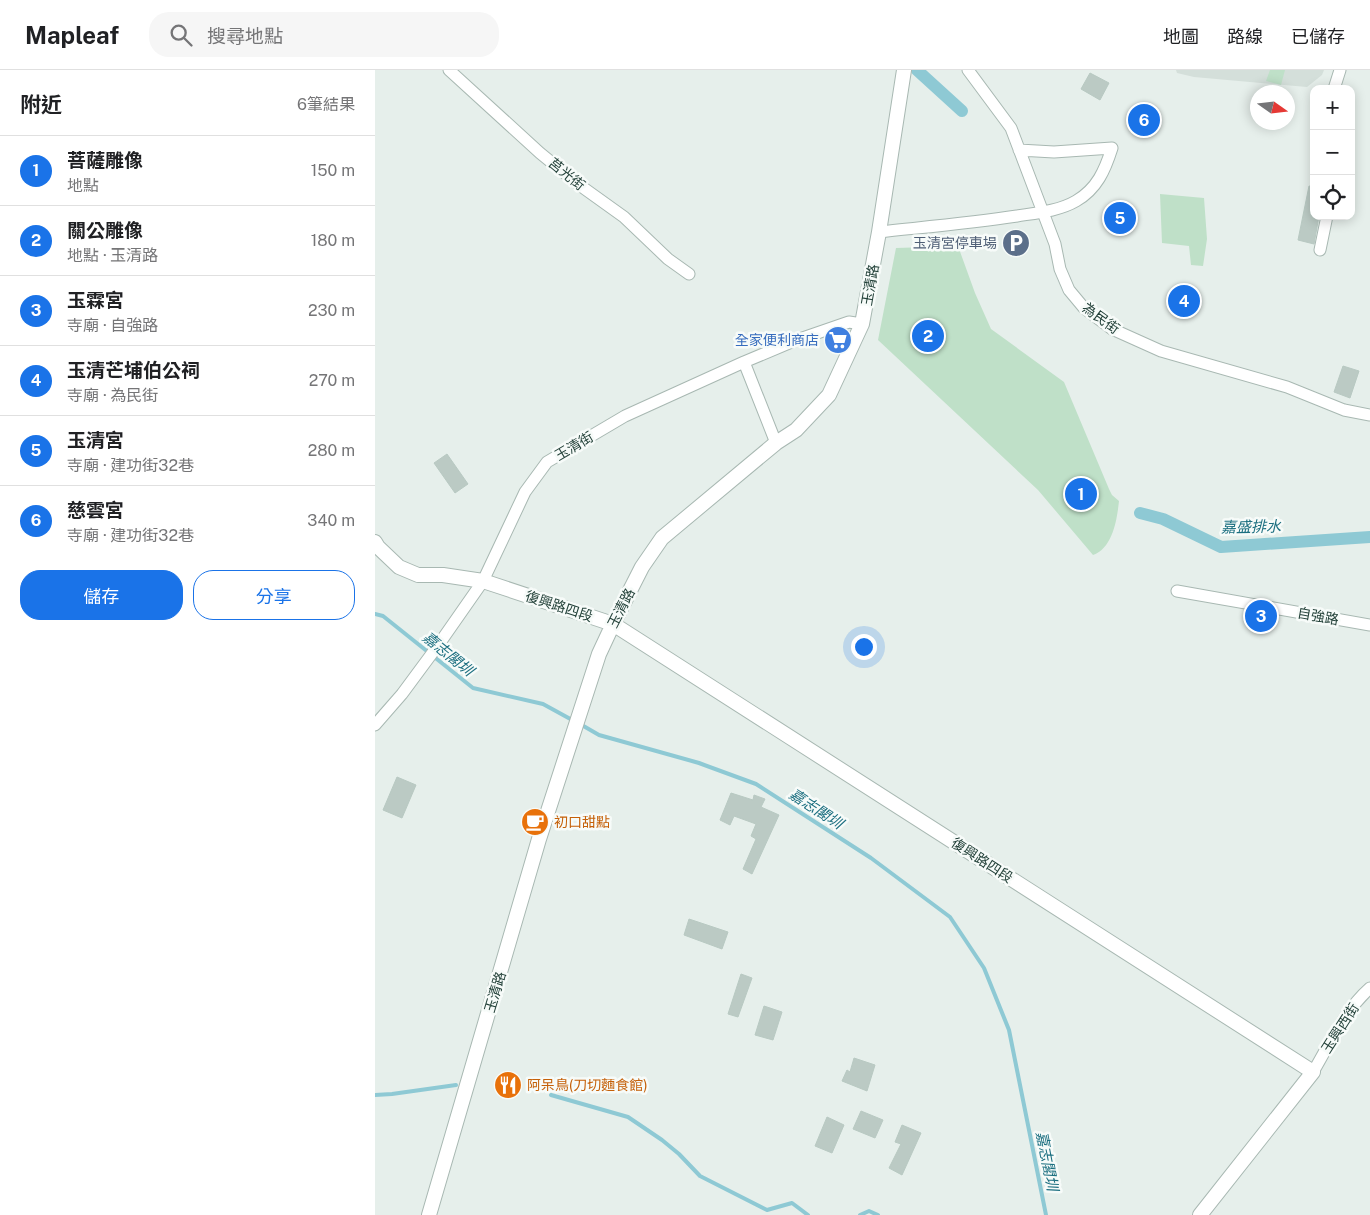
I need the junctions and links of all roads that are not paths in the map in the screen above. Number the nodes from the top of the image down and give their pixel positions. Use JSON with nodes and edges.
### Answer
{"nodes":[{"id":1,"x":449,"y":70,"type":"edge"},
{"id":2,"x":968,"y":70,"type":"edge"},
{"id":3,"x":1340,"y":70,"type":"edge"},
{"id":4,"x":903,"y":72,"type":"edge"},
{"id":5,"x":1335,"y":85,"type":"edge"},
{"id":6,"x":1019,"y":150,"type":"junction"},
{"id":7,"x":1043,"y":212,"type":"junction"},
{"id":8,"x":1326,"y":220,"type":"edge"},
{"id":9,"x":879,"y":232,"type":"junction"},
{"id":10,"x":1320,"y":250,"type":"dead end"},
{"id":11,"x":689,"y":274,"type":"dead end"},
{"id":12,"x":863,"y":324,"type":"junction"},
{"id":13,"x":744,"y":362,"type":"junction"},
{"id":14,"x":1370,"y":415,"type":"edge"},
{"id":15,"x":776,"y":443,"type":"junction"},
{"id":16,"x":375,"y":542,"type":"edge"},
{"id":17,"x":483,"y":581,"type":"junction"},
{"id":18,"x":1177,"y":591,"type":"dead end"},
{"id":19,"x":613,"y":624,"type":"junction"},
{"id":20,"x":1370,"y":625,"type":"edge"},
{"id":21,"x":375,"y":725,"type":"edge"},
{"id":22,"x":1370,"y":988,"type":"edge"},
{"id":23,"x":1313,"y":1072,"type":"junction"},
{"id":24,"x":429,"y":1215,"type":"edge"},
{"id":25,"x":1200,"y":1215,"type":"edge"}],
"edges":[{"from":1,"to":11,"type":"street","name":"莒光街"},
{"from":2,"to":6,"type":"street","name":"為民街"},
{"from":3,"to":5,"type":"street"},
{"from":4,"to":9,"type":"street","name":"玉清路"},
{"from":6,"to":7,"type":"street","name":"為民街"},
{"from":6,"to":7,"type":"street"},
{"from":7,"to":9,"type":"street"},
{"from":7,"to":14,"type":"street","name":"為民街"},
{"from":8,"to":10,"type":"street"},
{"from":9,"to":12,"type":"street","name":"玉清路"},
{"from":12,"to":13,"type":"street","name":"玉清街"},
{"from":12,"to":15,"type":"street","name":"玉清路"},
{"from":13,"to":15,"type":"street"},
{"from":13,"to":17,"type":"street","name":"玉清街"},
{"from":15,"to":19,"type":"street","name":"玉清路"},
{"from":16,"to":17,"type":"street","name":"復興路四段"},
{"from":17,"to":19,"type":"street","name":"復興路四段"},
{"from":17,"to":21,"type":"street","name":"玉清街"},
{"from":18,"to":20,"type":"street","name":"自強路"},
{"from":19,"to":23,"type":"street","name":"復興路四段"},
{"from":19,"to":24,"type":"street","name":"玉清路"},
{"from":22,"to":23,"type":"street","name":"玉興西街"},
{"from":23,"to":25,"type":"street"}]}
